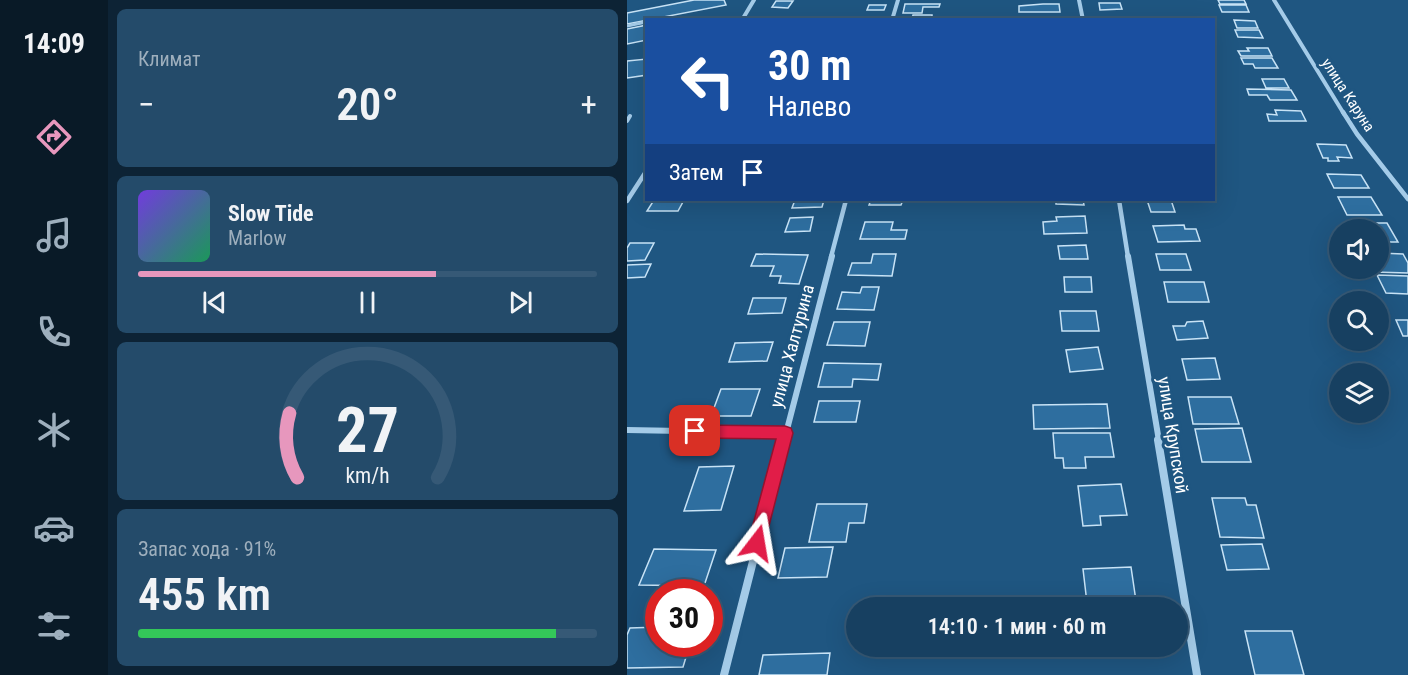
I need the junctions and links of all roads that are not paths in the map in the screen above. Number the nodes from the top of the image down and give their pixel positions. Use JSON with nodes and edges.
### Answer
{"nodes":[{"id":1,"x":754,"y":0,"type":"edge"},
{"id":2,"x":898,"y":0,"type":"edge"},
{"id":3,"x":1079,"y":0,"type":"edge"},
{"id":4,"x":1273,"y":0,"type":"edge"},
{"id":5,"x":743,"y":18,"type":"edge"},
{"id":6,"x":894,"y":18,"type":"edge"},
{"id":7,"x":1083,"y":18,"type":"edge"},
{"id":8,"x":645,"y":22,"type":"edge"},
{"id":9,"x":627,"y":26,"type":"edge"},
{"id":10,"x":630,"y":116,"type":"dead end"},
{"id":11,"x":627,"y":121,"type":"edge"},
{"id":12,"x":645,"y":173,"type":"edge"},
{"id":13,"x":1408,"y":199,"type":"edge"},
{"id":14,"x":627,"y":201,"type":"edge"},
{"id":15,"x":846,"y":201,"type":"edge"},
{"id":16,"x":1119,"y":201,"type":"edge"},
{"id":17,"x":627,"y":430,"type":"edge"},
{"id":18,"x":785,"y":433,"type":"junction"},
{"id":19,"x":724,"y":675,"type":"edge"},
{"id":20,"x":1197,"y":675,"type":"edge"}],
"edges":[{"from":1,"to":5,"type":"street"},
{"from":2,"to":6,"type":"street"},
{"from":3,"to":7,"type":"street"},
{"from":4,"to":13,"type":"street","name":"улица Каруна"},
{"from":8,"to":9,"type":"lane"},
{"from":10,"to":11,"type":"lane"},
{"from":12,"to":14,"type":"street"},
{"from":15,"to":18,"type":"street","name":"улица Халтурина"},
{"from":16,"to":20,"type":"street","name":"улица Крупской"},
{"from":17,"to":18,"type":"street"},
{"from":18,"to":19,"type":"street","name":"улица Халтурина"}]}
